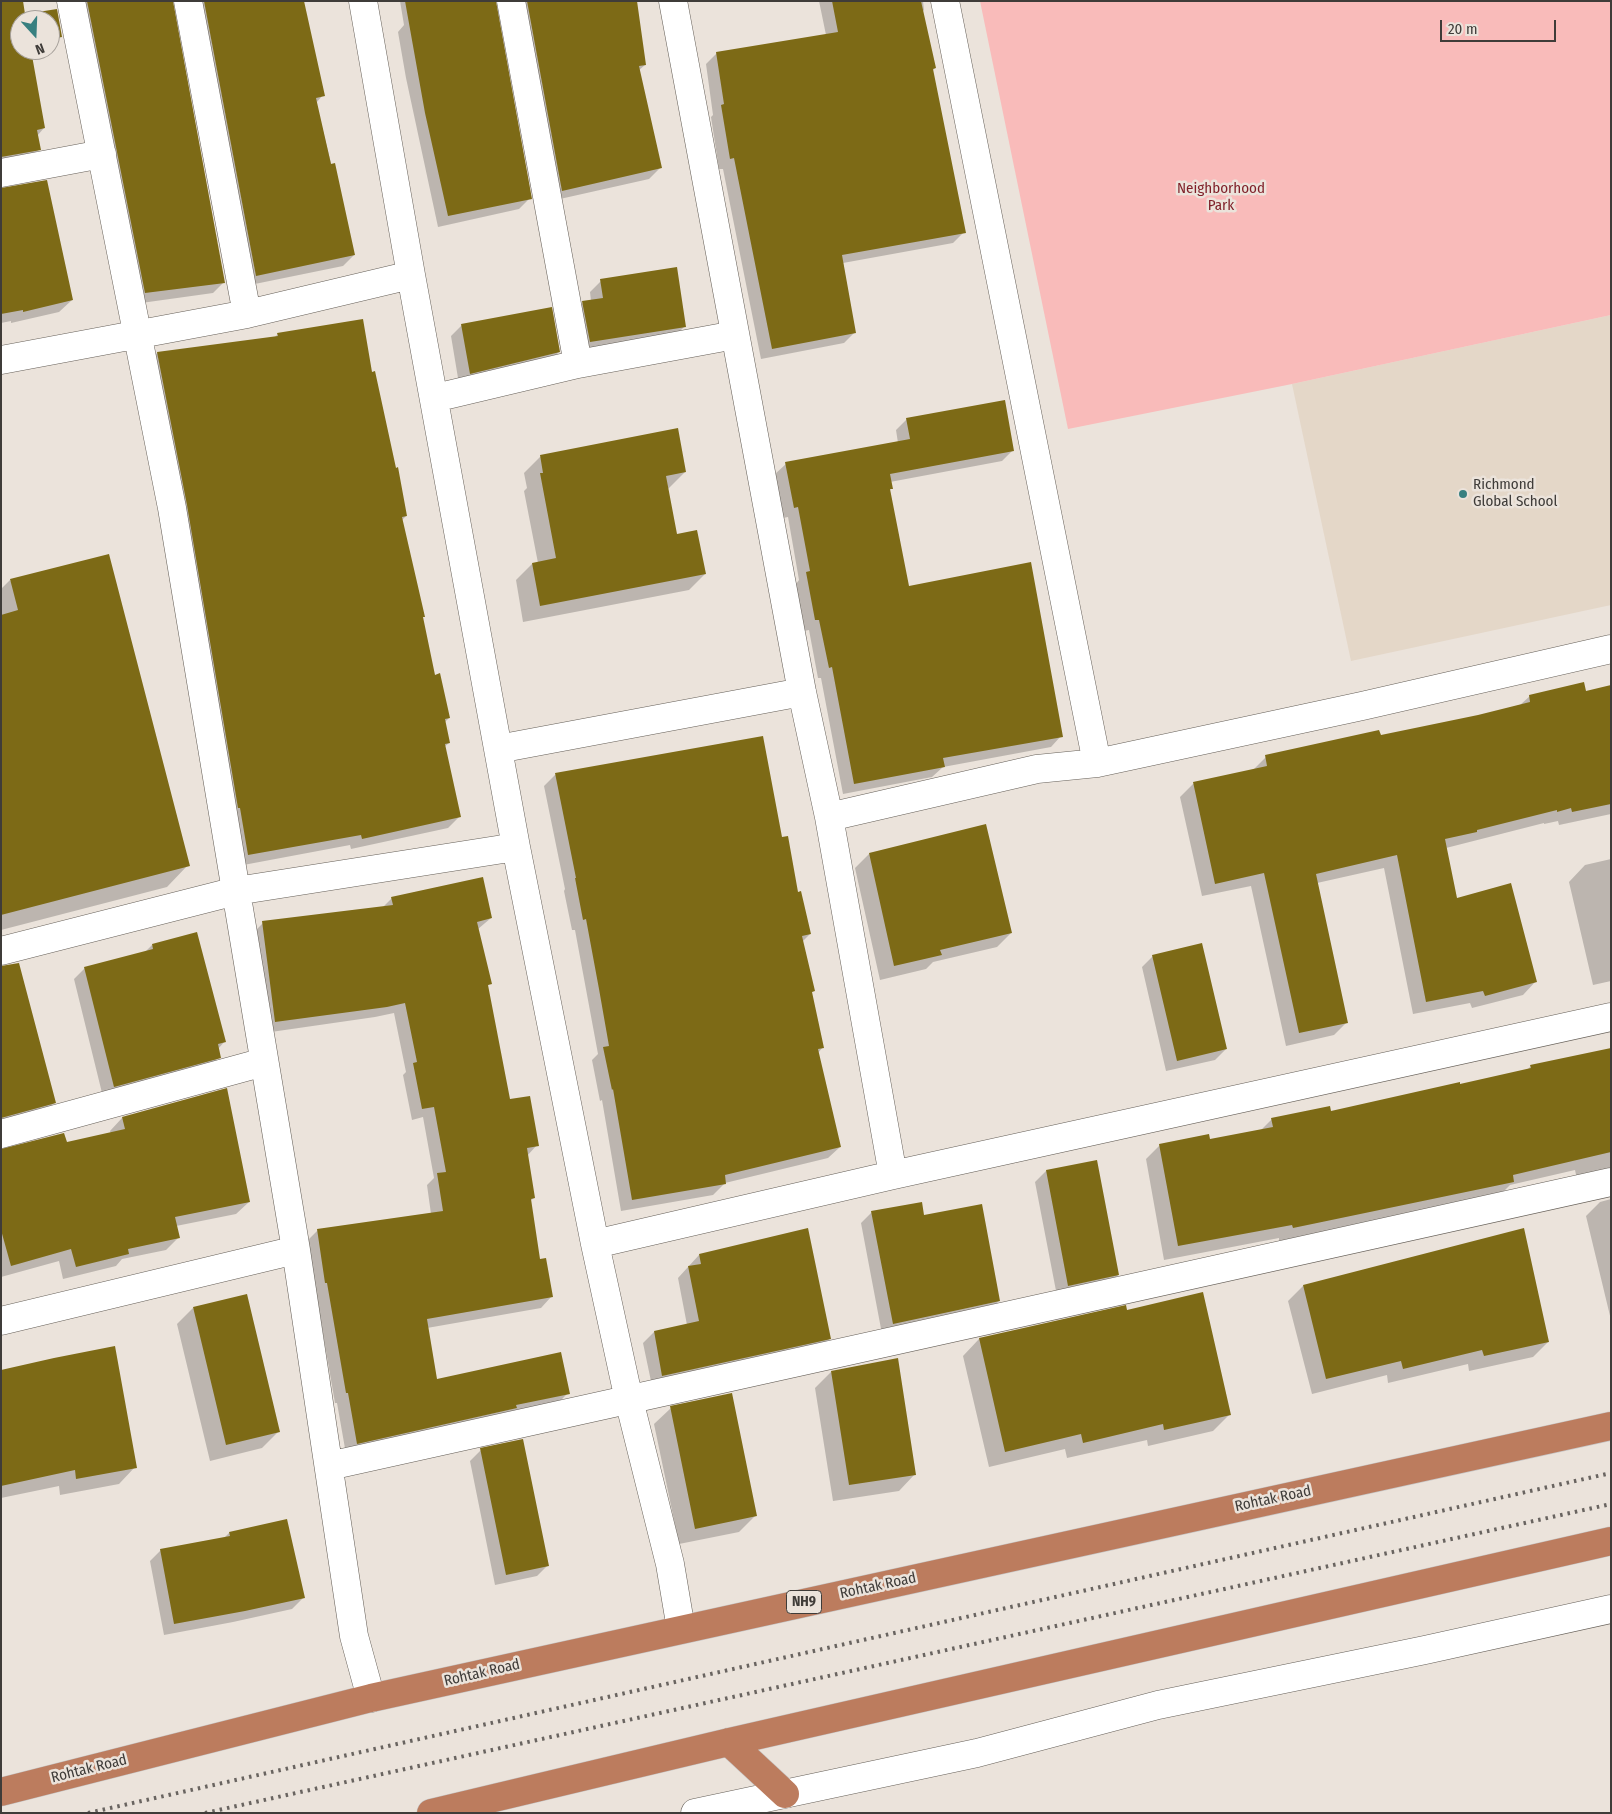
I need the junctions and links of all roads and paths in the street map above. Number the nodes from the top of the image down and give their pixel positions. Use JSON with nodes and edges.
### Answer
{"nodes":[{"id":1,"x":71,"y":1,"type":"edge"},
{"id":2,"x":188,"y":1,"type":"edge"},
{"id":3,"x":363,"y":1,"type":"edge"},
{"id":4,"x":510,"y":1,"type":"edge"},
{"id":5,"x":673,"y":1,"type":"edge"},
{"id":6,"x":945,"y":1,"type":"edge"},
{"id":7,"x":102,"y":154,"type":"junction"},
{"id":8,"x":1,"y":173,"type":"edge"},
{"id":9,"x":411,"y":275,"type":"junction"},
{"id":10,"x":247,"y":314,"type":"junction"},
{"id":11,"x":137,"y":334,"type":"junction"},
{"id":12,"x":734,"y":335,"type":"junction"},
{"id":13,"x":1,"y":360,"type":"edge"},
{"id":14,"x":578,"y":364,"type":"junction"},
{"id":15,"x":435,"y":398,"type":"junction"},
{"id":16,"x":1611,"y":648,"type":"edge"},
{"id":17,"x":802,"y":692,"type":"junction"},
{"id":18,"x":498,"y":749,"type":"junction"},
{"id":19,"x":1097,"y":763,"type":"junction"},
{"id":20,"x":829,"y":817,"type":"junction"},
{"id":21,"x":516,"y":848,"type":"junction"},
{"id":22,"x":236,"y":891,"type":"junction"},
{"id":23,"x":1,"y":951,"type":"edge"},
{"id":24,"x":1611,"y":1017,"type":"edge"},
{"id":25,"x":264,"y":1062,"type":"junction"},
{"id":26,"x":1,"y":1134,"type":"edge"},
{"id":27,"x":893,"y":1176,"type":"junction"},
{"id":28,"x":1611,"y":1182,"type":"edge"},
{"id":29,"x":595,"y":1244,"type":"junction"},
{"id":30,"x":296,"y":1250,"type":"junction"},
{"id":31,"x":1,"y":1321,"type":"edge"},
{"id":32,"x":629,"y":1400,"type":"junction"},
{"id":33,"x":1611,"y":1426,"type":"edge"},
{"id":34,"x":328,"y":1466,"type":"junction"},
{"id":35,"x":1611,"y":1541,"type":"edge"},
{"id":36,"x":1611,"y":1609,"type":"edge"},
{"id":37,"x":681,"y":1628,"type":"junction"},
{"id":38,"x":371,"y":1698,"type":"junction"},
{"id":39,"x":729,"y":1742,"type":"junction"},
{"id":40,"x":1,"y":1792,"type":"edge"},
{"id":41,"x":785,"y":1794,"type":"junction"},
{"id":42,"x":431,"y":1813,"type":"edge"},
{"id":43,"x":695,"y":1813,"type":"edge"}],
"edges":[{"from":1,"to":7,"type":"street"},
{"from":2,"to":10,"type":"street"},
{"from":3,"to":9,"type":"street"},
{"from":4,"to":14,"type":"street"},
{"from":5,"to":12,"type":"street"},
{"from":6,"to":19,"type":"street"},
{"from":7,"to":8,"type":"street"},
{"from":7,"to":11,"type":"street"},
{"from":9,"to":10,"type":"street"},
{"from":9,"to":15,"type":"street"},
{"from":10,"to":11,"type":"street"},
{"from":11,"to":13,"type":"street"},
{"from":11,"to":22,"type":"street"},
{"from":12,"to":14,"type":"street"},
{"from":12,"to":17,"type":"street"},
{"from":14,"to":15,"type":"street"},
{"from":15,"to":18,"type":"street"},
{"from":16,"to":19,"type":"street"},
{"from":17,"to":18,"type":"street"},
{"from":17,"to":20,"type":"street"},
{"from":18,"to":21,"type":"street"},
{"from":19,"to":20,"type":"street"},
{"from":20,"to":27,"type":"street"},
{"from":21,"to":22,"type":"street"},
{"from":21,"to":29,"type":"street"},
{"from":22,"to":23,"type":"street"},
{"from":22,"to":25,"type":"street"},
{"from":24,"to":27,"type":"street"},
{"from":25,"to":26,"type":"street"},
{"from":25,"to":30,"type":"street"},
{"from":27,"to":29,"type":"street"},
{"from":28,"to":32,"type":"street"},
{"from":29,"to":32,"type":"street"},
{"from":30,"to":31,"type":"street"},
{"from":30,"to":34,"type":"street"},
{"from":32,"to":34,"type":"street"},
{"from":32,"to":37,"type":"street"},
{"from":33,"to":37,"type":"highway","name":"Rohtak Road","number":"NH9"},
{"from":34,"to":38,"type":"street"},
{"from":35,"to":39,"type":"highway"},
{"from":36,"to":41,"type":"street"},
{"from":37,"to":38,"type":"highway","name":"Rohtak Road","number":"NH9"},
{"from":38,"to":40,"type":"highway","name":"Rohtak Road","number":"NH9"},
{"from":39,"to":41,"type":"highway"},
{"from":39,"to":42,"type":"highway"},
{"from":41,"to":43,"type":"street"}]}
